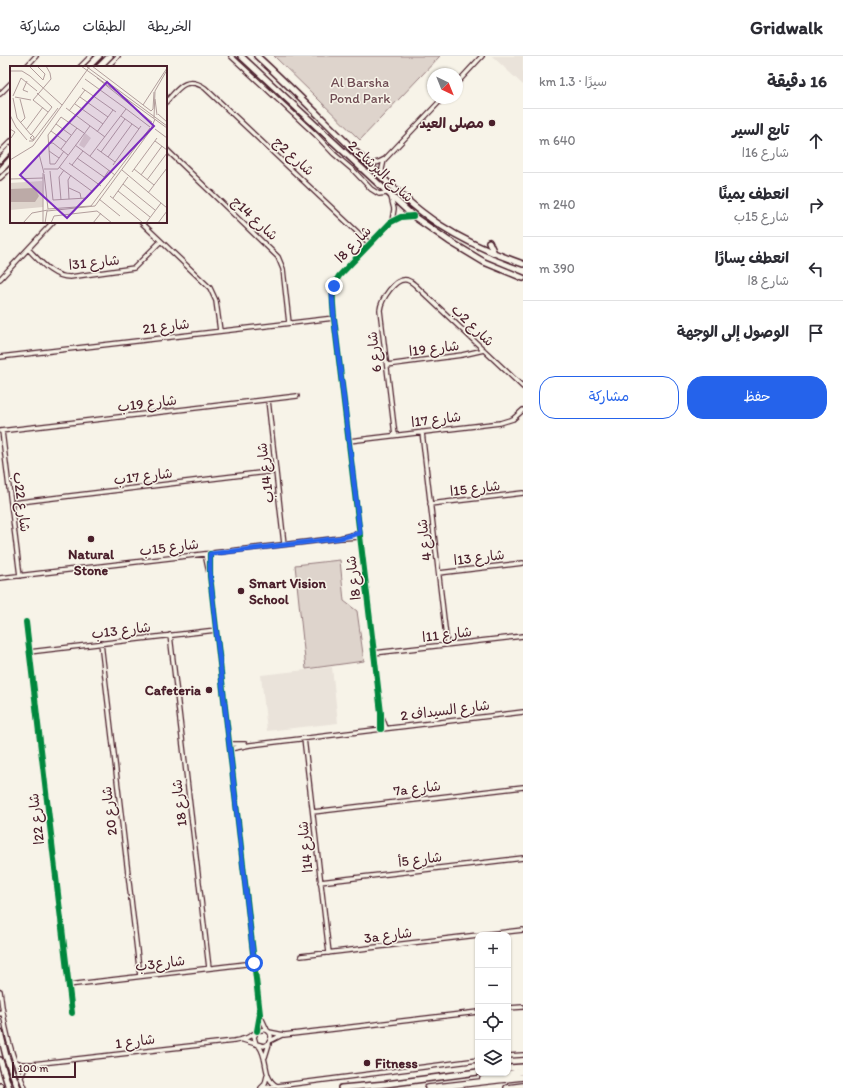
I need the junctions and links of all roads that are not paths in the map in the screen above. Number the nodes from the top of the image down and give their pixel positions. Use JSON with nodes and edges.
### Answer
{"nodes":[{"id":1,"x":36,"y":56,"type":"edge"},
{"id":2,"x":91,"y":56,"type":"edge"},
{"id":3,"x":99,"y":56,"type":"edge"},
{"id":4,"x":110,"y":56,"type":"edge"},
{"id":5,"x":118,"y":56,"type":"edge"},
{"id":6,"x":231,"y":56,"type":"edge"},
{"id":7,"x":241,"y":56,"type":"edge"},
{"id":8,"x":257,"y":56,"type":"edge"},
{"id":9,"x":482,"y":56,"type":"edge"},
{"id":10,"x":27,"y":66,"type":"edge"},
{"id":11,"x":81,"y":66,"type":"edge"},
{"id":12,"x":89,"y":66,"type":"edge"},
{"id":13,"x":100,"y":66,"type":"edge"},
{"id":14,"x":108,"y":66,"type":"edge"},
{"id":15,"x":463,"y":76,"type":"edge"},
{"id":16,"x":10,"y":84,"type":"edge"},
{"id":17,"x":0,"y":94,"type":"edge"},
{"id":18,"x":167,"y":101,"type":"edge"},
{"id":19,"x":437,"y":104,"type":"edge"},
{"id":20,"x":10,"y":141,"type":"edge"},
{"id":21,"x":10,"y":149,"type":"edge"},
{"id":22,"x":167,"y":151,"type":"edge"},
{"id":23,"x":0,"y":152,"type":"edge"},
{"id":24,"x":385,"y":159,"type":"junction"},
{"id":25,"x":0,"y":160,"type":"edge"},
{"id":26,"x":10,"y":160,"type":"edge"},
{"id":27,"x":368,"y":165,"type":"junction"},
{"id":28,"x":10,"y":169,"type":"edge"},
{"id":29,"x":0,"y":170,"type":"edge"},
{"id":30,"x":0,"y":178,"type":"edge"},
{"id":31,"x":383,"y":179,"type":"junction"},
{"id":32,"x":389,"y":195,"type":"junction"},
{"id":33,"x":413,"y":216,"type":"junction"},
{"id":34,"x":391,"y":222,"type":"junction"},
{"id":35,"x":52,"y":223,"type":"edge"},
{"id":36,"x":142,"y":223,"type":"edge"},
{"id":37,"x":161,"y":241,"type":"junction"},
{"id":38,"x":489,"y":242,"type":"dead end"},
{"id":39,"x":370,"y":244,"type":"junction"},
{"id":40,"x":28,"y":249,"type":"junction"},
{"id":41,"x":494,"y":253,"type":"junction"},
{"id":42,"x":523,"y":264,"type":"edge"},
{"id":43,"x":523,"y":278,"type":"edge"},
{"id":44,"x":0,"y":279,"type":"edge"},
{"id":45,"x":408,"y":280,"type":"joint"},
{"id":46,"x":334,"y":318,"type":"junction"},
{"id":47,"x":289,"y":323,"type":"junction"},
{"id":48,"x":220,"y":331,"type":"junction"},
{"id":49,"x":484,"y":350,"type":"junction"},
{"id":50,"x":0,"y":357,"type":"edge"},
{"id":51,"x":387,"y":365,"type":"junction"},
{"id":52,"x":523,"y":387,"type":"edge"},
{"id":53,"x":297,"y":396,"type":"dead end"},
{"id":54,"x":268,"y":400,"type":"junction"},
{"id":55,"x":523,"y":410,"type":"edge"},
{"id":56,"x":1,"y":431,"type":"edge"},
{"id":57,"x":422,"y":432,"type":"junction"},
{"id":58,"x":395,"y":435,"type":"junction"},
{"id":59,"x":348,"y":441,"type":"junction"},
{"id":60,"x":276,"y":471,"type":"junction"},
{"id":61,"x":523,"y":493,"type":"edge"},
{"id":62,"x":12,"y":503,"type":"junction"},
{"id":63,"x":430,"y":504,"type":"junction"},
{"id":64,"x":360,"y":535,"type":"junction"},
{"id":65,"x":284,"y":544,"type":"junction"},
{"id":66,"x":205,"y":554,"type":"junction"},
{"id":67,"x":210,"y":554,"type":"junction"},
{"id":68,"x":523,"y":563,"type":"edge"},
{"id":69,"x":438,"y":573,"type":"junction"},
{"id":70,"x":20,"y":576,"type":"junction"},
{"id":71,"x":210,"y":576,"type":"junction"},
{"id":72,"x":0,"y":578,"type":"edge"},
{"id":73,"x":26,"y":622,"type":"dead end"},
{"id":74,"x":216,"y":630,"type":"junction"},
{"id":75,"x":170,"y":635,"type":"junction"},
{"id":76,"x":523,"y":636,"type":"edge"},
{"id":77,"x":101,"y":643,"type":"junction"},
{"id":78,"x":447,"y":645,"type":"junction"},
{"id":79,"x":29,"y":652,"type":"junction"},
{"id":80,"x":374,"y":653,"type":"junction"},
{"id":81,"x":523,"y":712,"type":"edge"},
{"id":82,"x":381,"y":713,"type":"junction"},
{"id":83,"x":386,"y":728,"type":"junction"},
{"id":84,"x":381,"y":729,"type":"junction"},
{"id":85,"x":304,"y":738,"type":"junction"},
{"id":86,"x":229,"y":744,"type":"junction"},
{"id":87,"x":250,"y":745,"type":"junction"},
{"id":88,"x":230,"y":749,"type":"junction"},
{"id":89,"x":523,"y":787,"type":"edge"},
{"id":90,"x":313,"y":812,"type":"junction"},
{"id":91,"x":523,"y":858,"type":"edge"},
{"id":92,"x":320,"y":882,"type":"junction"},
{"id":93,"x":523,"y":930,"type":"edge"},
{"id":94,"x":505,"y":932,"type":"edge"},
{"id":95,"x":475,"y":935,"type":"edge"},
{"id":96,"x":329,"y":953,"type":"junction"},
{"id":97,"x":301,"y":956,"type":"dead end"},
{"id":98,"x":254,"y":963,"type":"junction"},
{"id":99,"x":209,"y":968,"type":"junction"},
{"id":100,"x":140,"y":976,"type":"junction"},
{"id":101,"x":68,"y":985,"type":"junction"},
{"id":102,"x":0,"y":991,"type":"edge"},
{"id":103,"x":523,"y":1006,"type":"edge"},
{"id":104,"x":511,"y":1008,"type":"edge"},
{"id":105,"x":475,"y":1012,"type":"edge"},
{"id":106,"x":1,"y":1013,"type":"edge"},
{"id":107,"x":72,"y":1013,"type":"dead end"},
{"id":108,"x":260,"y":1014,"type":"junction"},
{"id":109,"x":0,"y":1032,"type":"edge"},
{"id":110,"x":257,"y":1032,"type":"junction"},
{"id":111,"x":269,"y":1032,"type":"junction"},
{"id":112,"x":284,"y":1035,"type":"junction"},
{"id":113,"x":240,"y":1040,"type":"junction"},
{"id":114,"x":270,"y":1043,"type":"junction"},
{"id":115,"x":257,"y":1045,"type":"junction"},
{"id":116,"x":523,"y":1055,"type":"edge"},
{"id":117,"x":511,"y":1056,"type":"edge"},
{"id":118,"x":265,"y":1058,"type":"junction"},
{"id":119,"x":0,"y":1060,"type":"edge"},
{"id":120,"x":475,"y":1060,"type":"edge"},
{"id":121,"x":14,"y":1061,"type":"junction"},
{"id":122,"x":33,"y":1064,"type":"junction"},
{"id":123,"x":523,"y":1067,"type":"edge"},
{"id":124,"x":511,"y":1068,"type":"edge"},
{"id":125,"x":523,"y":1071,"type":"edge"},
{"id":126,"x":475,"y":1072,"type":"edge"},
{"id":127,"x":267,"y":1075,"type":"junction"},
{"id":128,"x":21,"y":1076,"type":"junction"},
{"id":129,"x":523,"y":1077,"type":"edge"},
{"id":130,"x":475,"y":1082,"type":"junction"},
{"id":131,"x":278,"y":1086,"type":"junction"},
{"id":132,"x":523,"y":1086,"type":"edge"},
{"id":133,"x":9,"y":1088,"type":"edge"},
{"id":134,"x":18,"y":1088,"type":"edge"},
{"id":135,"x":25,"y":1088,"type":"edge"},
{"id":136,"x":261,"y":1088,"type":"edge"},
{"id":137,"x":341,"y":1088,"type":"edge"},
{"id":138,"x":428,"y":1088,"type":"edge"},
{"id":139,"x":507,"y":1088,"type":"edge"}],
"edges":[{"from":1,"to":10,"type":"street"},
{"from":2,"to":11,"type":"street"},
{"from":3,"to":12,"type":"street"},
{"from":4,"to":13,"type":"street"},
{"from":5,"to":14,"type":"street"},
{"from":6,"to":32,"type":"street"},
{"from":7,"to":32,"type":"street","name":"شارع البرشاء 2"},
{"from":8,"to":27,"type":"street","name":"شارع البرشاء 2"},
{"from":9,"to":15,"type":"street"},
{"from":16,"to":17,"type":"street"},
{"from":18,"to":39,"type":"street","name":"شارع 2ج"},
{"from":19,"to":24,"type":"street"},
{"from":20,"to":23,"type":"street"},
{"from":21,"to":25,"type":"street"},
{"from":22,"to":47,"type":"street","name":"شارع 14ج"},
{"from":24,"to":27,"type":"street"},
{"from":24,"to":31,"type":"street"},
{"from":26,"to":29,"type":"street"},
{"from":27,"to":31,"type":"street","name":"شارع البرشاء 2"},
{"from":28,"to":30,"type":"street"},
{"from":31,"to":41,"type":"street","name":"شارع البرشاء 2"},
{"from":32,"to":33,"type":"street","name":"شارع البرشاء 2"},
{"from":32,"to":34,"type":"street","name":"شارع 8ا"},
{"from":33,"to":34,"type":"street","name":"شارع 8ا"},
{"from":33,"to":43,"type":"street","name":"شارع البرشاء 2"},
{"from":34,"to":39,"type":"street","name":"شارع 8ا"},
{"from":35,"to":40,"type":"street"},
{"from":36,"to":37,"type":"street"},
{"from":37,"to":40,"type":"street","name":"شارع 31ا"},
{"from":37,"to":48,"type":"street"},
{"from":38,"to":41,"type":"street"},
{"from":39,"to":46,"type":"street","name":"شارع 8ا"},
{"from":40,"to":44,"type":"street"},
{"from":41,"to":42,"type":"street","name":"شارع البرشاء 2"},
{"from":45,"to":49,"type":"street","name":"شارع 2ب"},
{"from":45,"to":51,"type":"street","name":"شارع 6"},
{"from":46,"to":47,"type":"street","name":"شارع 21"},
{"from":46,"to":59,"type":"street","name":"شارع 8ا"},
{"from":47,"to":48,"type":"street","name":"شارع 21"},
{"from":48,"to":50,"type":"street","name":"شارع 21"},
{"from":49,"to":51,"type":"street","name":"شارع 19ا"},
{"from":49,"to":52,"type":"street","name":"شارع 2ب"},
{"from":51,"to":58,"type":"street","name":"شارع 6"},
{"from":53,"to":54,"type":"street","name":"شارع 19ب"},
{"from":54,"to":56,"type":"street","name":"شارع 19ب"},
{"from":54,"to":60,"type":"street","name":"شارع 14ب"},
{"from":55,"to":57,"type":"street","name":"شارع 17ا"},
{"from":56,"to":62,"type":"street","name":"شارع 22ب"},
{"from":57,"to":58,"type":"street","name":"شارع 17ا"},
{"from":57,"to":63,"type":"street","name":"شارع 4"},
{"from":58,"to":59,"type":"street","name":"شارع 17ا"},
{"from":59,"to":64,"type":"street","name":"شارع 8ا"},
{"from":60,"to":62,"type":"street","name":"شارع 17ب"},
{"from":60,"to":65,"type":"street","name":"شارع 14ب"},
{"from":61,"to":63,"type":"street","name":"شارع 15ا"},
{"from":62,"to":70,"type":"street","name":"شارع 22ب"},
{"from":63,"to":69,"type":"street","name":"شارع 4"},
{"from":64,"to":65,"type":"street","name":"شارع 15ب"},
{"from":64,"to":80,"type":"street","name":"شارع 8ا"},
{"from":65,"to":67,"type":"street","name":"شارع 15ب"},
{"from":66,"to":67,"type":"street","name":"شارع 15ب"},
{"from":66,"to":70,"type":"street","name":"شارع 15ب"},
{"from":66,"to":71,"type":"street"},
{"from":67,"to":71,"type":"street"},
{"from":68,"to":69,"type":"street","name":"شارع 13ا"},
{"from":69,"to":78,"type":"street","name":"شارع 4"},
{"from":70,"to":72,"type":"street","name":"شارع 15ب"},
{"from":71,"to":74,"type":"street"},
{"from":73,"to":79,"type":"street","name":"شارع 22ا"},
{"from":74,"to":75,"type":"street","name":"شارع 13ب"},
{"from":74,"to":86,"type":"street"},
{"from":75,"to":77,"type":"street","name":"شارع 13ب"},
{"from":75,"to":99,"type":"street","name":"شارع 18"},
{"from":76,"to":78,"type":"street","name":"شارع 11ا"},
{"from":77,"to":79,"type":"street","name":"شارع 13ب"},
{"from":77,"to":100,"type":"street","name":"شارع 20"},
{"from":78,"to":80,"type":"street","name":"شارع 11ا"},
{"from":79,"to":101,"type":"street","name":"شارع 22ا"},
{"from":80,"to":82,"type":"street","name":"شارع 8ا"},
{"from":81,"to":83,"type":"street","name":"شارع السيداف 2"},
{"from":82,"to":83,"type":"street","name":"شارع 8ا"},
{"from":82,"to":84,"type":"street","name":"شارع 8ا"},
{"from":83,"to":84,"type":"street","name":"شارع السيداف 2"},
{"from":84,"to":85,"type":"street","name":"شارع السيداف 2"},
{"from":85,"to":87,"type":"street","name":"شارع السيداف 2"},
{"from":85,"to":90,"type":"street","name":"شارع 14ا"},
{"from":86,"to":87,"type":"street","name":"شارع السيداف 2"},
{"from":86,"to":88,"type":"street"},
{"from":87,"to":88,"type":"street","name":"شارع السيداف 2"},
{"from":88,"to":98,"type":"street"},
{"from":89,"to":90,"type":"street","name":"7a شارع"},
{"from":90,"to":92,"type":"street","name":"شارع 14ا"},
{"from":91,"to":92,"type":"street","name":"شارع 5أ"},
{"from":92,"to":96,"type":"street","name":"شارع 14ا"},
{"from":93,"to":94,"type":"street","name":"3a شارع"},
{"from":95,"to":96,"type":"street","name":"3a شارع"},
{"from":96,"to":97,"type":"street","name":"3a شارع"},
{"from":98,"to":99,"type":"street","name":"شارع3ب"},
{"from":98,"to":108,"type":"street"},
{"from":99,"to":100,"type":"street","name":"شارع3ب"},
{"from":100,"to":101,"type":"street","name":"شارع3ب"},
{"from":101,"to":107,"type":"street","name":"شارع 22ا"},
{"from":102,"to":106,"type":"street"},
{"from":103,"to":104,"type":"street"},
{"from":105,"to":112,"type":"street"},
{"from":106,"to":121,"type":"street"},
{"from":108,"to":110,"type":"street"},
{"from":108,"to":111,"type":"street"},
{"from":109,"to":134,"type":"street"},
{"from":110,"to":111,"type":"street"},
{"from":110,"to":113,"type":"street","name":"شارع 1"},
{"from":110,"to":115,"type":"street"},
{"from":111,"to":112,"type":"street"},
{"from":111,"to":114,"type":"street"},
{"from":112,"to":114,"type":"street"},
{"from":113,"to":115,"type":"street","name":"شارع 1"},
{"from":113,"to":122,"type":"street","name":"شارع 1"},
{"from":114,"to":115,"type":"street"},
{"from":114,"to":118,"type":"street"},
{"from":115,"to":118,"type":"street"},
{"from":116,"to":117,"type":"street"},
{"from":118,"to":127,"type":"street"},
{"from":119,"to":133,"type":"street"},
{"from":120,"to":131,"type":"street"},
{"from":121,"to":122,"type":"street","name":"شارع 1"},
{"from":121,"to":128,"type":"street"},
{"from":122,"to":128,"type":"street"},
{"from":123,"to":124,"type":"street"},
{"from":125,"to":130,"type":"main road"},
{"from":126,"to":137,"type":"street"},
{"from":127,"to":131,"type":"street"},
{"from":127,"to":136,"type":"street"},
{"from":128,"to":135,"type":"street"},
{"from":129,"to":130,"type":"main road"},
{"from":130,"to":138,"type":"main road"},
{"from":131,"to":136,"type":"street"},
{"from":132,"to":139,"type":"main road"}]}
